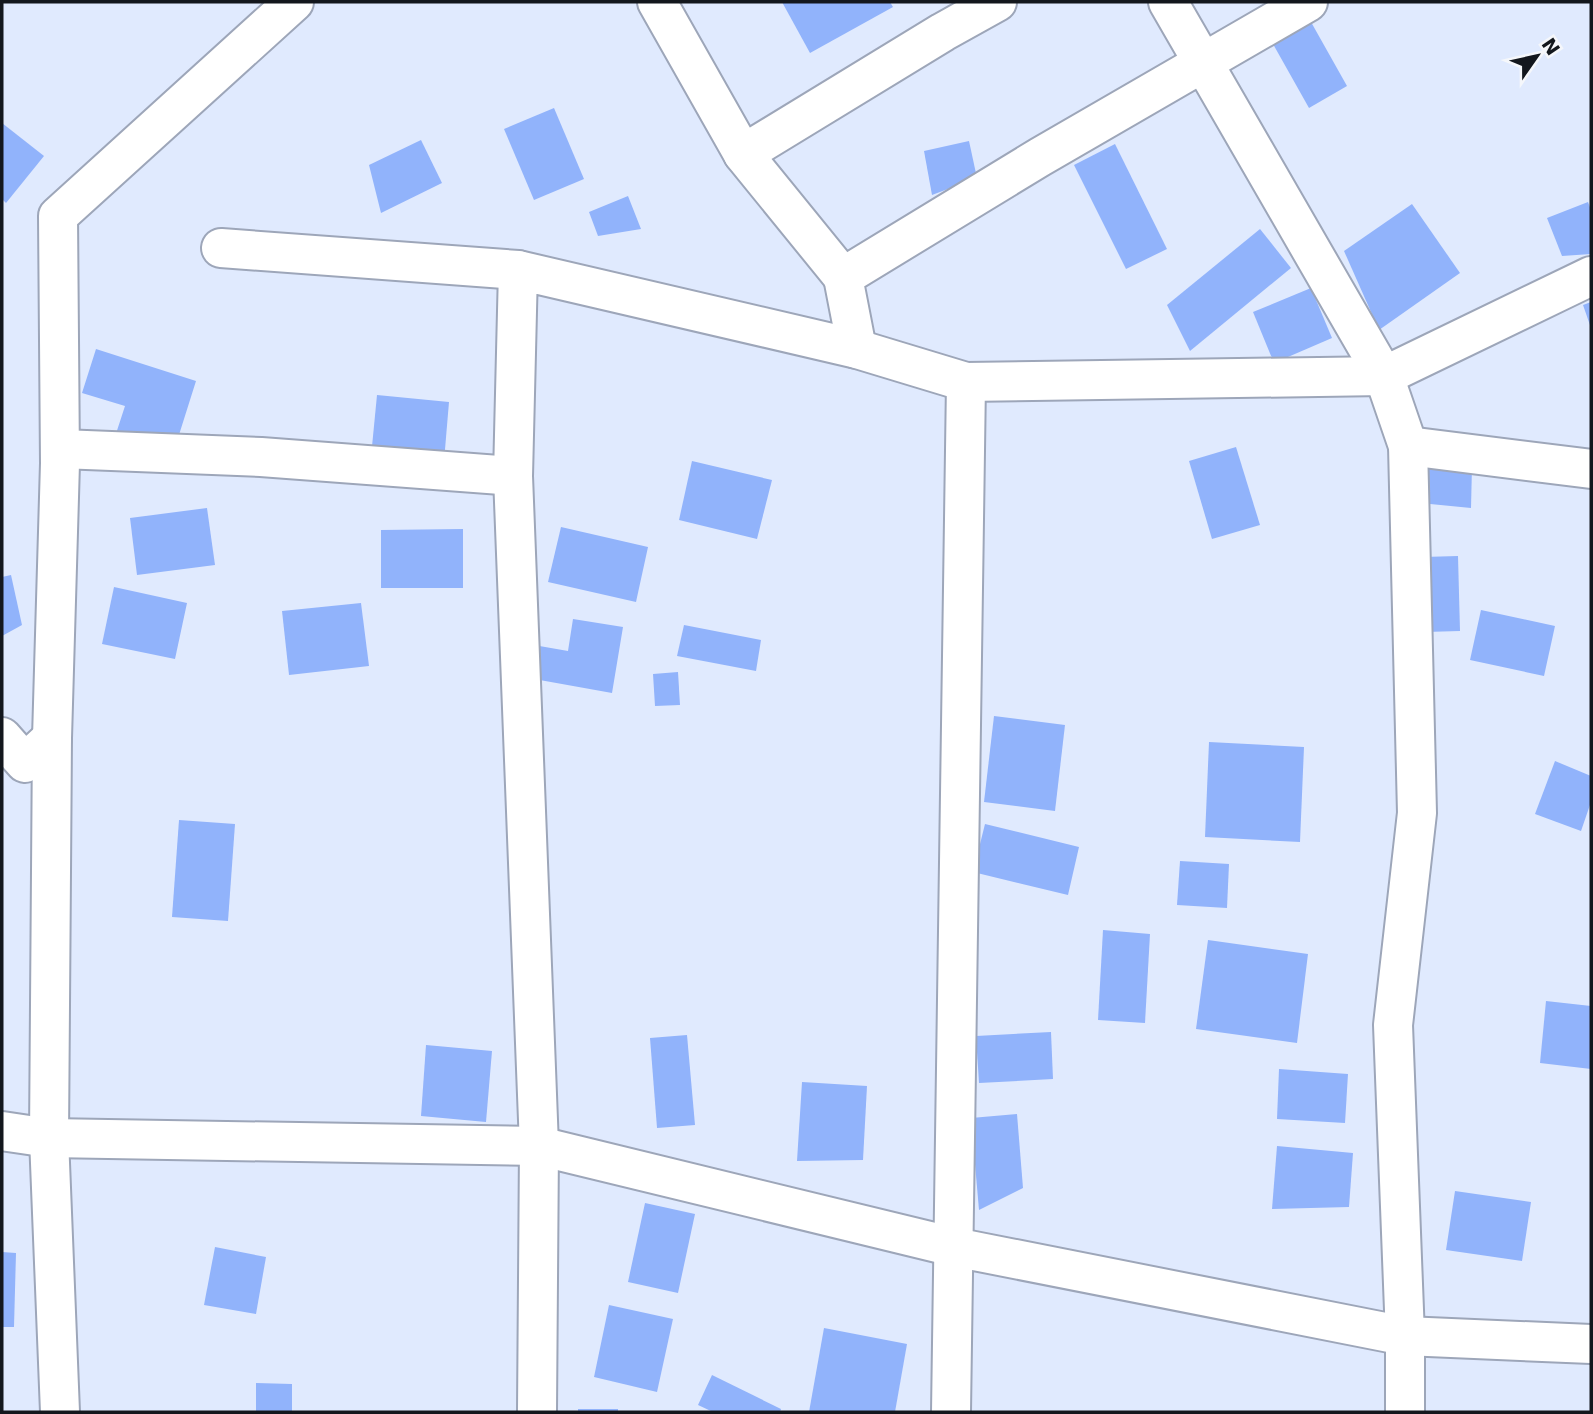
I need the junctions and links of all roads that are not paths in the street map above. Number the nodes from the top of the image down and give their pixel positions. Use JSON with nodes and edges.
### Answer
{"nodes":[{"id":1,"x":294,"y":2,"type":"edge"},
{"id":2,"x":657,"y":2,"type":"edge"},
{"id":3,"x":996,"y":2,"type":"edge"},
{"id":4,"x":1168,"y":2,"type":"edge"},
{"id":5,"x":1308,"y":2,"type":"edge"},
{"id":6,"x":1204,"y":64,"type":"junction"},
{"id":7,"x":743,"y":154,"type":"junction"},
{"id":8,"x":221,"y":248,"type":"dead end"},
{"id":9,"x":519,"y":270,"type":"junction"},
{"id":10,"x":1591,"y":276,"type":"edge"},
{"id":11,"x":843,"y":277,"type":"junction"},
{"id":12,"x":857,"y":349,"type":"junction"},
{"id":13,"x":1384,"y":376,"type":"junction"},
{"id":14,"x":966,"y":382,"type":"junction"},
{"id":15,"x":1408,"y":446,"type":"junction"},
{"id":16,"x":61,"y":449,"type":"junction"},
{"id":17,"x":1591,"y":469,"type":"edge"},
{"id":18,"x":513,"y":476,"type":"junction"},
{"id":19,"x":2,"y":737,"type":"edge"},
{"id":20,"x":52,"y":738,"type":"junction"},
{"id":21,"x":2,"y":1131,"type":"edge"},
{"id":22,"x":49,"y":1138,"type":"junction"},
{"id":23,"x":539,"y":1146,"type":"junction"},
{"id":24,"x":954,"y":1247,"type":"junction"},
{"id":25,"x":1405,"y":1336,"type":"junction"},
{"id":26,"x":1591,"y":1344,"type":"edge"},
{"id":27,"x":60,"y":1412,"type":"edge"},
{"id":28,"x":537,"y":1412,"type":"edge"},
{"id":29,"x":951,"y":1412,"type":"edge"},
{"id":30,"x":1405,"y":1412,"type":"edge"}],
"edges":[{"from":1,"to":16,"type":"street"},
{"from":2,"to":7,"type":"street"},
{"from":3,"to":7,"type":"street"},
{"from":4,"to":6,"type":"street"},
{"from":5,"to":6,"type":"street"},
{"from":6,"to":11,"type":"street"},
{"from":6,"to":13,"type":"street"},
{"from":7,"to":11,"type":"street"},
{"from":8,"to":9,"type":"street"},
{"from":9,"to":12,"type":"street"},
{"from":9,"to":18,"type":"street"},
{"from":10,"to":13,"type":"street"},
{"from":11,"to":12,"type":"street"},
{"from":12,"to":14,"type":"street"},
{"from":13,"to":14,"type":"street"},
{"from":13,"to":15,"type":"street"},
{"from":14,"to":24,"type":"street"},
{"from":15,"to":17,"type":"street"},
{"from":15,"to":25,"type":"street"},
{"from":16,"to":18,"type":"street"},
{"from":16,"to":20,"type":"street"},
{"from":18,"to":23,"type":"street"},
{"from":19,"to":20,"type":"street"},
{"from":20,"to":22,"type":"street"},
{"from":21,"to":22,"type":"street"},
{"from":22,"to":23,"type":"street"},
{"from":22,"to":27,"type":"street"},
{"from":23,"to":24,"type":"street"},
{"from":23,"to":28,"type":"street"},
{"from":24,"to":25,"type":"street"},
{"from":24,"to":29,"type":"street"},
{"from":25,"to":26,"type":"street"},
{"from":25,"to":30,"type":"street"}]}
